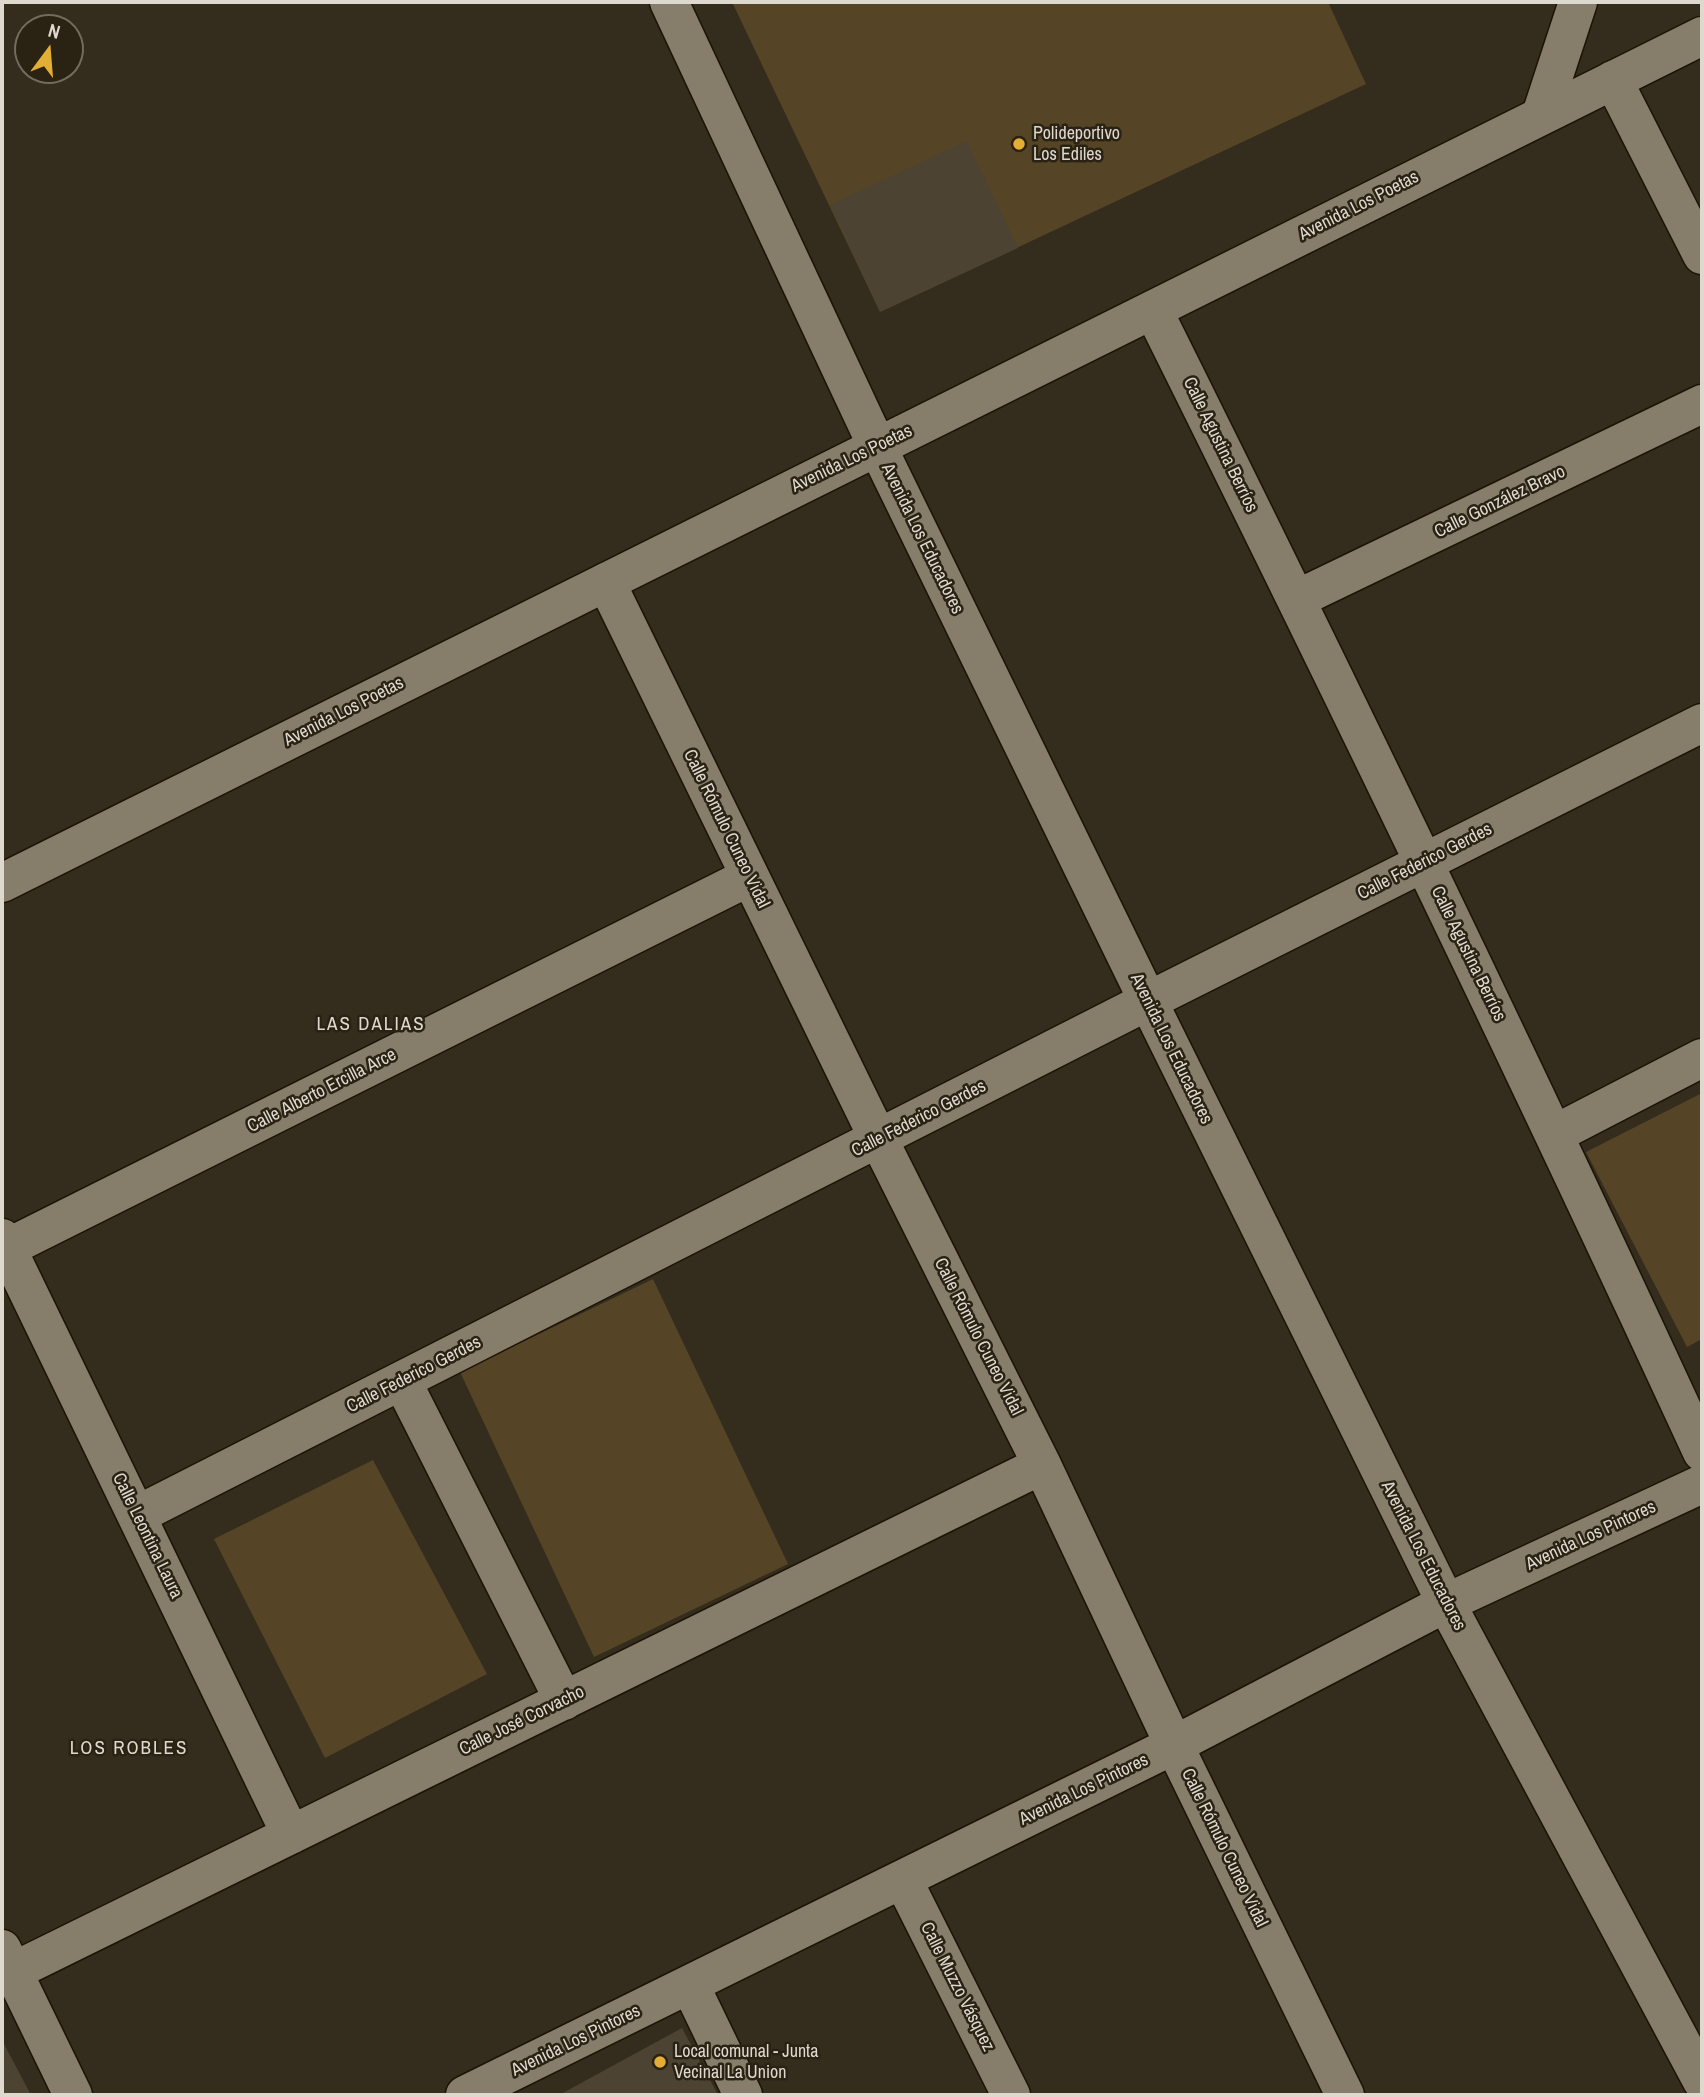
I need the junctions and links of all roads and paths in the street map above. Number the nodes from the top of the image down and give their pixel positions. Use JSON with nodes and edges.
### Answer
{"nodes":[{"id":1,"x":669,"y":2,"type":"edge"},
{"id":2,"x":1578,"y":2,"type":"edge"},
{"id":3,"x":1702,"y":36,"type":"edge"},
{"id":4,"x":1613,"y":80,"type":"junction"},
{"id":5,"x":1541,"y":115,"type":"junction"},
{"id":6,"x":1702,"y":255,"type":"edge"},
{"id":7,"x":1153,"y":310,"type":"junction"},
{"id":8,"x":1702,"y":404,"type":"edge"},
{"id":9,"x":877,"y":446,"type":"junction"},
{"id":10,"x":606,"y":582,"type":"junction"},
{"id":11,"x":1297,"y":599,"type":"junction"},
{"id":12,"x":1702,"y":723,"type":"edge"},
{"id":13,"x":1424,"y":863,"type":"junction"},
{"id":14,"x":749,"y":877,"type":"junction"},
{"id":15,"x":2,"y":883,"type":"edge"},
{"id":16,"x":1148,"y":1001,"type":"junction"},
{"id":17,"x":1702,"y":1058,"type":"edge"},
{"id":18,"x":1555,"y":1134,"type":"junction"},
{"id":19,"x":879,"y":1140,"type":"junction"},
{"id":20,"x":4,"y":1243,"type":"edge"},
{"id":21,"x":402,"y":1381,"type":"junction"},
{"id":22,"x":1702,"y":1452,"type":"edge"},
{"id":23,"x":1042,"y":1465,"type":"junction"},
{"id":24,"x":1702,"y":1484,"type":"edge"},
{"id":25,"x":136,"y":1515,"type":"junction"},
{"id":26,"x":1446,"y":1603,"type":"junction"},
{"id":27,"x":564,"y":1701,"type":"junction"},
{"id":28,"x":1174,"y":1745,"type":"junction"},
{"id":29,"x":291,"y":1835,"type":"junction"},
{"id":30,"x":903,"y":1880,"type":"junction"},
{"id":31,"x":5,"y":1966,"type":"edge"},
{"id":32,"x":690,"y":1985,"type":"junction"},
{"id":33,"x":1702,"y":2081,"type":"edge"},
{"id":34,"x":73,"y":2095,"type":"edge"},
{"id":35,"x":465,"y":2095,"type":"edge"},
{"id":36,"x":743,"y":2095,"type":"edge"},
{"id":37,"x":1011,"y":2095,"type":"edge"},
{"id":38,"x":1345,"y":2095,"type":"edge"}],
"edges":[{"from":1,"to":9,"type":"street","name":"Avenida Los Educadores"},
{"from":2,"to":5,"type":"street"},
{"from":3,"to":4,"type":"street","name":"Avenida Los Poetas"},
{"from":4,"to":5,"type":"street","name":"Avenida Los Poetas"},
{"from":4,"to":6,"type":"street"},
{"from":5,"to":7,"type":"street","name":"Avenida Los Poetas"},
{"from":7,"to":9,"type":"street","name":"Avenida Los Poetas"},
{"from":7,"to":11,"type":"street","name":"Calle Agustina Berríos"},
{"from":8,"to":11,"type":"street","name":"Calle González Bravo"},
{"from":9,"to":10,"type":"street","name":"Avenida Los Poetas"},
{"from":9,"to":16,"type":"street","name":"Avenida Los Educadores"},
{"from":10,"to":14,"type":"street","name":"Calle Rómulo Cuneo Vidal"},
{"from":10,"to":15,"type":"street","name":"Avenida Los Poetas"},
{"from":11,"to":13,"type":"street","name":"Calle Agustina Berríos"},
{"from":12,"to":13,"type":"street","name":"Calle Federico Gerdes"},
{"from":13,"to":16,"type":"street","name":"Calle Federico Gerdes"},
{"from":13,"to":18,"type":"street","name":"Calle Agustina Berríos"},
{"from":14,"to":19,"type":"street","name":"Calle Rómulo Cuneo Vidal"},
{"from":14,"to":20,"type":"street","name":"Calle Alberto Ercilla Arce"},
{"from":16,"to":19,"type":"street","name":"Calle Federico Gerdes"},
{"from":16,"to":26,"type":"street","name":"Avenida Los Educadores"},
{"from":17,"to":18,"type":"street"},
{"from":18,"to":22,"type":"street","name":"Calle Agustina Berríos"},
{"from":19,"to":21,"type":"street","name":"Calle Federico Gerdes"},
{"from":19,"to":23,"type":"street","name":"Calle Rómulo Cuneo Vidal"},
{"from":20,"to":25,"type":"street","name":"Calle Leontina Laura"},
{"from":21,"to":25,"type":"street","name":"Calle Federico Gerdes"},
{"from":21,"to":27,"type":"street"},
{"from":23,"to":27,"type":"street","name":"Calle José Corvacho"},
{"from":23,"to":28,"type":"street","name":"Calle Rómulo Cuneo Vidal"},
{"from":24,"to":26,"type":"street","name":"Avenida Los Pintores"},
{"from":25,"to":29,"type":"street","name":"Calle Leontina Laura"},
{"from":26,"to":28,"type":"street","name":"Avenida Los Pintores"},
{"from":26,"to":33,"type":"street","name":"Avenida Los Educadores"},
{"from":27,"to":29,"type":"street","name":"Calle José Corvacho"},
{"from":28,"to":30,"type":"street","name":"Avenida Los Pintores"},
{"from":28,"to":38,"type":"street","name":"Calle Rómulo Cuneo Vidal"},
{"from":29,"to":31,"type":"street","name":"Calle José Corvacho"},
{"from":30,"to":32,"type":"street","name":"Avenida Los Pintores"},
{"from":30,"to":37,"type":"street","name":"Calle Muzzo Vásquez"},
{"from":31,"to":34,"type":"street"},
{"from":32,"to":35,"type":"street","name":"Avenida Los Pintores"},
{"from":32,"to":36,"type":"street"}]}
